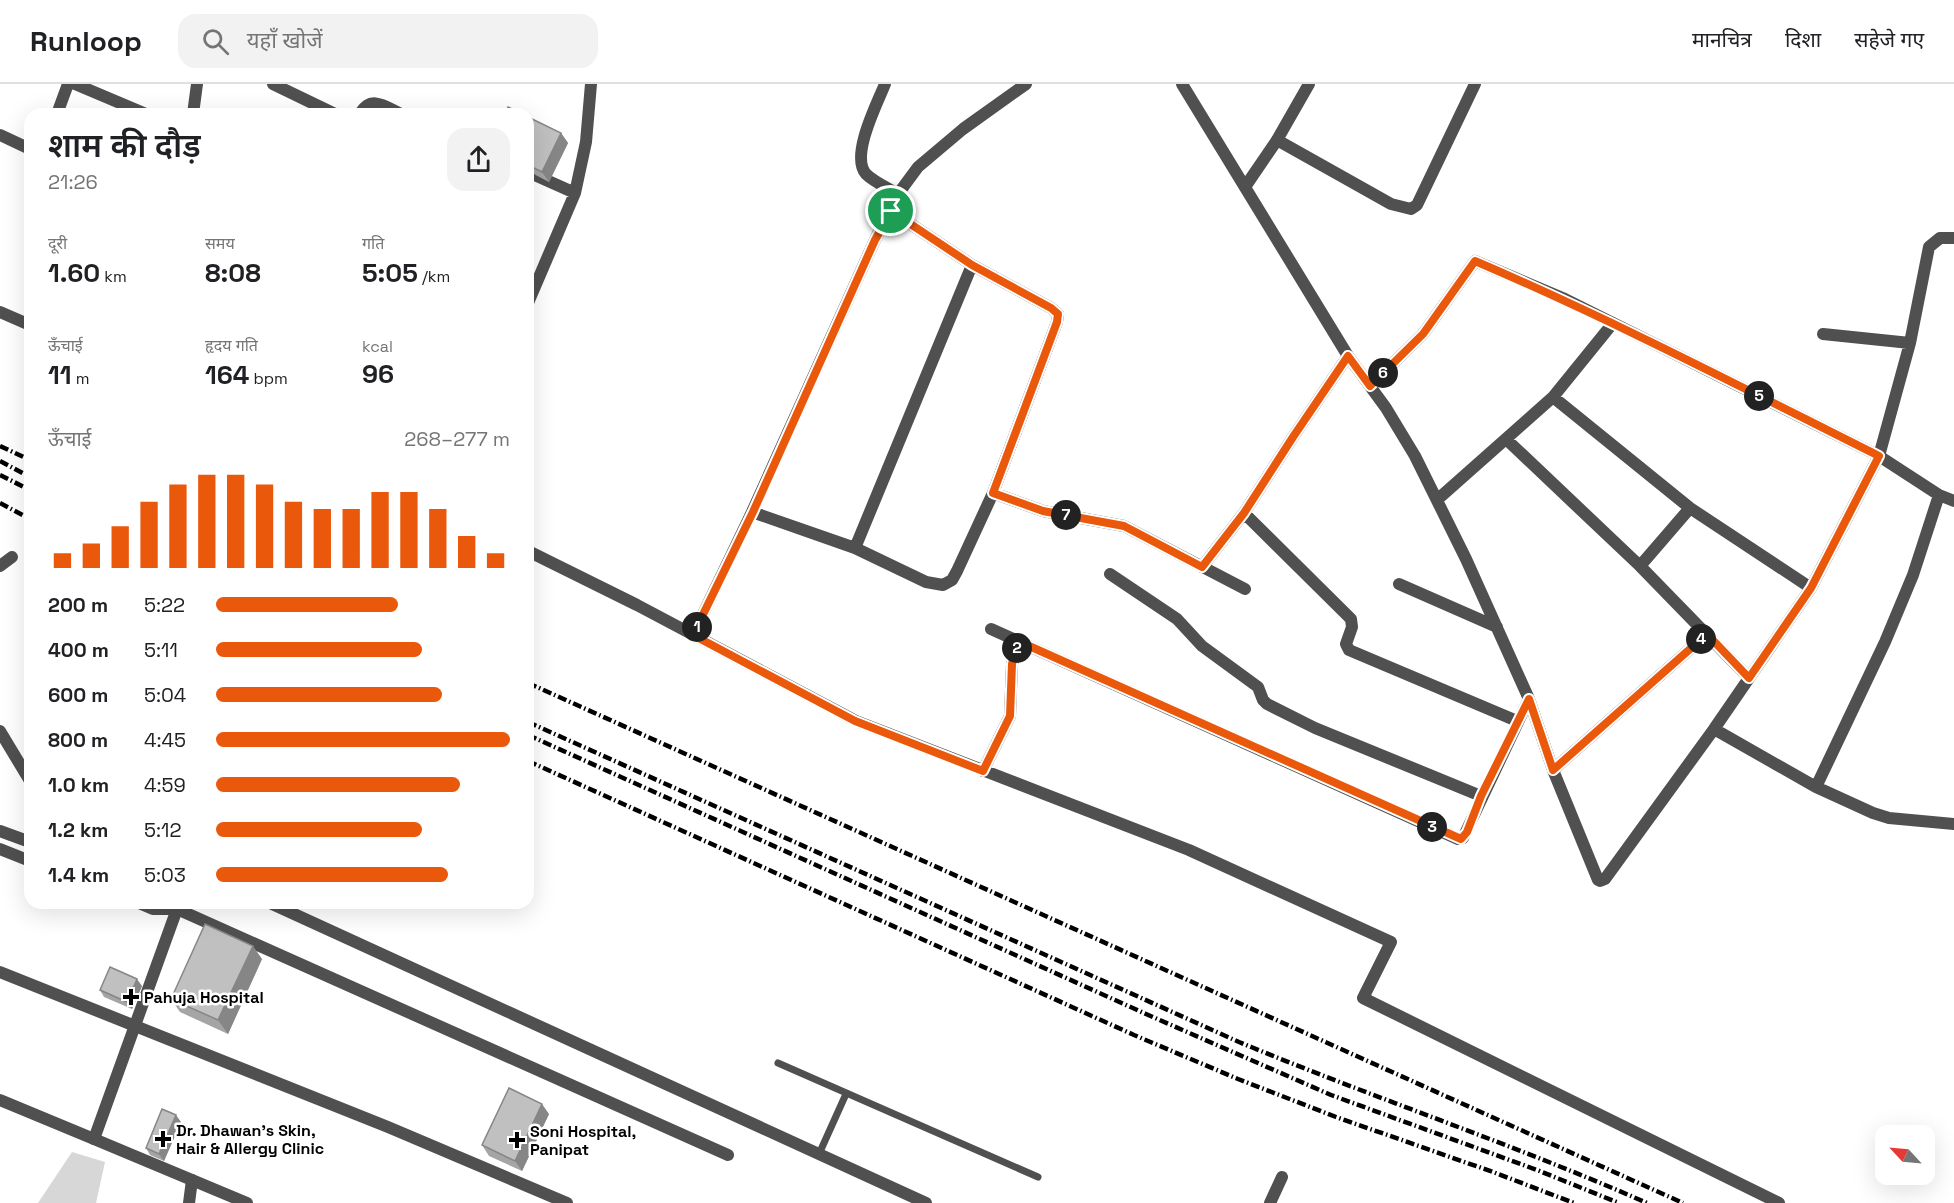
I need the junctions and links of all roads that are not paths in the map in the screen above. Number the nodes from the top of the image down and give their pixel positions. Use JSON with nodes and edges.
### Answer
{"nodes":[{"id":1,"x":68,"y":84,"type":"edge"},
{"id":2,"x":75,"y":84,"type":"edge"},
{"id":3,"x":197,"y":84,"type":"edge"},
{"id":4,"x":273,"y":84,"type":"edge"},
{"id":5,"x":591,"y":84,"type":"edge"},
{"id":6,"x":885,"y":84,"type":"edge"},
{"id":7,"x":1026,"y":84,"type":"edge"},
{"id":8,"x":1182,"y":84,"type":"edge"},
{"id":9,"x":1309,"y":84,"type":"edge"},
{"id":10,"x":1475,"y":84,"type":"edge"},
{"id":11,"x":59,"y":108,"type":"edge"},
{"id":12,"x":132,"y":108,"type":"edge"},
{"id":13,"x":195,"y":108,"type":"edge"},
{"id":14,"x":323,"y":108,"type":"edge"},
{"id":15,"x":364,"y":108,"type":"edge"},
{"id":16,"x":388,"y":108,"type":"edge"},
{"id":17,"x":0,"y":135,"type":"edge"},
{"id":18,"x":1277,"y":140,"type":"junction"},
{"id":19,"x":24,"y":145,"type":"edge"},
{"id":20,"x":534,"y":175,"type":"edge"},
{"id":21,"x":1245,"y":187,"type":"junction"},
{"id":22,"x":574,"y":193,"type":"junction"},
{"id":23,"x":898,"y":194,"type":"junction"},
{"id":24,"x":891,"y":211,"type":"junction"},
{"id":25,"x":1954,"y":238,"type":"edge"},
{"id":26,"x":972,"y":265,"type":"junction"},
{"id":27,"x":534,"y":289,"type":"edge"},
{"id":28,"x":0,"y":312,"type":"edge"},
{"id":29,"x":24,"y":322,"type":"edge"},
{"id":30,"x":1613,"y":323,"type":"junction"},
{"id":31,"x":1823,"y":334,"type":"dead end"},
{"id":32,"x":1910,"y":342,"type":"junction"},
{"id":33,"x":1348,"y":356,"type":"junction"},
{"id":34,"x":1370,"y":386,"type":"junction"},
{"id":35,"x":1553,"y":397,"type":"junction"},
{"id":36,"x":1507,"y":440,"type":"junction"},
{"id":37,"x":1879,"y":456,"type":"junction"},
{"id":38,"x":993,"y":493,"type":"junction"},
{"id":39,"x":1939,"y":495,"type":"junction"},
{"id":40,"x":1438,"y":500,"type":"junction"},
{"id":41,"x":1954,"y":501,"type":"edge"},
{"id":42,"x":1690,"y":508,"type":"junction"},
{"id":43,"x":753,"y":512,"type":"junction"},
{"id":44,"x":1244,"y":513,"type":"junction"},
{"id":45,"x":855,"y":548,"type":"junction"},
{"id":46,"x":534,"y":554,"type":"edge"},
{"id":47,"x":12,"y":557,"type":"dead end"},
{"id":48,"x":0,"y":566,"type":"edge"},
{"id":49,"x":1640,"y":566,"type":"junction"},
{"id":50,"x":1202,"y":567,"type":"junction"},
{"id":51,"x":1110,"y":574,"type":"dead end"},
{"id":52,"x":1399,"y":584,"type":"dead end"},
{"id":53,"x":1811,"y":588,"type":"junction"},
{"id":54,"x":1245,"y":590,"type":"dead end"},
{"id":55,"x":1497,"y":627,"type":"junction"},
{"id":56,"x":991,"y":629,"type":"dead end"},
{"id":57,"x":1707,"y":634,"type":"junction"},
{"id":58,"x":693,"y":635,"type":"junction"},
{"id":59,"x":1018,"y":641,"type":"junction"},
{"id":60,"x":1749,"y":678,"type":"junction"},
{"id":61,"x":1529,"y":699,"type":"junction"},
{"id":62,"x":1517,"y":721,"type":"junction"},
{"id":63,"x":1714,"y":729,"type":"junction"},
{"id":64,"x":0,"y":731,"type":"edge"},
{"id":65,"x":24,"y":770,"type":"edge"},
{"id":66,"x":1553,"y":770,"type":"junction"},
{"id":67,"x":983,"y":771,"type":"junction"},
{"id":68,"x":1816,"y":787,"type":"junction"},
{"id":69,"x":1481,"y":796,"type":"junction"},
{"id":70,"x":1954,"y":824,"type":"edge"},
{"id":71,"x":0,"y":831,"type":"edge"},
{"id":72,"x":24,"y":840,"type":"edge"},
{"id":73,"x":0,"y":849,"type":"edge"},
{"id":74,"x":24,"y":857,"type":"edge"},
{"id":75,"x":176,"y":909,"type":"edge"},
{"id":76,"x":186,"y":909,"type":"edge"},
{"id":77,"x":283,"y":909,"type":"edge"},
{"id":78,"x":0,"y":972,"type":"edge"},
{"id":79,"x":135,"y":1026,"type":"junction"},
{"id":80,"x":778,"y":1063,"type":"dead end"},
{"id":81,"x":846,"y":1094,"type":"junction"},
{"id":82,"x":2,"y":1104,"type":"edge"},
{"id":83,"x":94,"y":1139,"type":"junction"},
{"id":84,"x":819,"y":1154,"type":"junction"},
{"id":85,"x":728,"y":1155,"type":"dead end"},
{"id":86,"x":1038,"y":1177,"type":"dead end"},
{"id":87,"x":1282,"y":1177,"type":"dead end"},
{"id":88,"x":192,"y":1180,"type":"junction"},
{"id":89,"x":189,"y":1203,"type":"edge"},
{"id":90,"x":247,"y":1203,"type":"edge"},
{"id":91,"x":567,"y":1203,"type":"edge"},
{"id":92,"x":926,"y":1203,"type":"edge"},
{"id":93,"x":1270,"y":1203,"type":"edge"},
{"id":94,"x":1779,"y":1203,"type":"edge"}],
"edges":[{"from":1,"to":11,"type":"street"},
{"from":2,"to":12,"type":"street"},
{"from":3,"to":13,"type":"street"},
{"from":4,"to":14,"type":"street"},
{"from":5,"to":22,"type":"street"},
{"from":6,"to":23,"type":"street"},
{"from":7,"to":23,"type":"street"},
{"from":8,"to":21,"type":"street"},
{"from":9,"to":18,"type":"street"},
{"from":10,"to":18,"type":"street"},
{"from":15,"to":16,"type":"street"},
{"from":17,"to":19,"type":"street"},
{"from":18,"to":21,"type":"street"},
{"from":20,"to":22,"type":"street"},
{"from":21,"to":33,"type":"street"},
{"from":22,"to":27,"type":"street"},
{"from":23,"to":24,"type":"street"},
{"from":24,"to":26,"type":"street"},
{"from":24,"to":43,"type":"street"},
{"from":25,"to":32,"type":"street"},
{"from":26,"to":38,"type":"street"},
{"from":26,"to":45,"type":"street"},
{"from":28,"to":29,"type":"street"},
{"from":30,"to":34,"type":"street"},
{"from":30,"to":35,"type":"street"},
{"from":30,"to":37,"type":"street"},
{"from":31,"to":32,"type":"street"},
{"from":32,"to":37,"type":"street"},
{"from":33,"to":34,"type":"street"},
{"from":33,"to":44,"type":"street"},
{"from":34,"to":40,"type":"street"},
{"from":35,"to":36,"type":"street"},
{"from":35,"to":42,"type":"street"},
{"from":36,"to":40,"type":"street"},
{"from":36,"to":49,"type":"street"},
{"from":37,"to":39,"type":"street"},
{"from":37,"to":53,"type":"street"},
{"from":38,"to":45,"type":"street"},
{"from":38,"to":50,"type":"street"},
{"from":39,"to":41,"type":"street"},
{"from":39,"to":68,"type":"street"},
{"from":40,"to":55,"type":"street"},
{"from":42,"to":49,"type":"street"},
{"from":42,"to":53,"type":"street"},
{"from":43,"to":45,"type":"street"},
{"from":43,"to":58,"type":"street"},
{"from":44,"to":50,"type":"street"},
{"from":44,"to":62,"type":"street"},
{"from":46,"to":58,"type":"street"},
{"from":47,"to":48,"type":"street"},
{"from":49,"to":57,"type":"street"},
{"from":50,"to":54,"type":"street"},
{"from":51,"to":69,"type":"street"},
{"from":52,"to":55,"type":"street"},
{"from":53,"to":60,"type":"street"},
{"from":55,"to":61,"type":"street"},
{"from":56,"to":59,"type":"street"},
{"from":57,"to":60,"type":"street"},
{"from":57,"to":66,"type":"street"},
{"from":58,"to":67,"type":"street"},
{"from":59,"to":67,"type":"street"},
{"from":59,"to":69,"type":"street"},
{"from":60,"to":63,"type":"street"},
{"from":61,"to":62,"type":"street"},
{"from":61,"to":66,"type":"street"},
{"from":62,"to":69,"type":"street"},
{"from":63,"to":66,"type":"street"},
{"from":63,"to":68,"type":"street"},
{"from":64,"to":65,"type":"street"},
{"from":67,"to":94,"type":"street"},
{"from":68,"to":70,"type":"street"},
{"from":71,"to":72,"type":"street"},
{"from":73,"to":74,"type":"street"},
{"from":75,"to":79,"type":"street"},
{"from":76,"to":85,"type":"street"},
{"from":77,"to":84,"type":"street"},
{"from":78,"to":79,"type":"street"},
{"from":79,"to":83,"type":"street"},
{"from":79,"to":91,"type":"street"},
{"from":80,"to":81,"type":"lane"},
{"from":81,"to":84,"type":"lane"},
{"from":81,"to":86,"type":"lane"},
{"from":82,"to":83,"type":"street"},
{"from":83,"to":88,"type":"street"},
{"from":84,"to":92,"type":"street"},
{"from":87,"to":93,"type":"street"},
{"from":88,"to":89,"type":"street"},
{"from":88,"to":90,"type":"street"}]}
